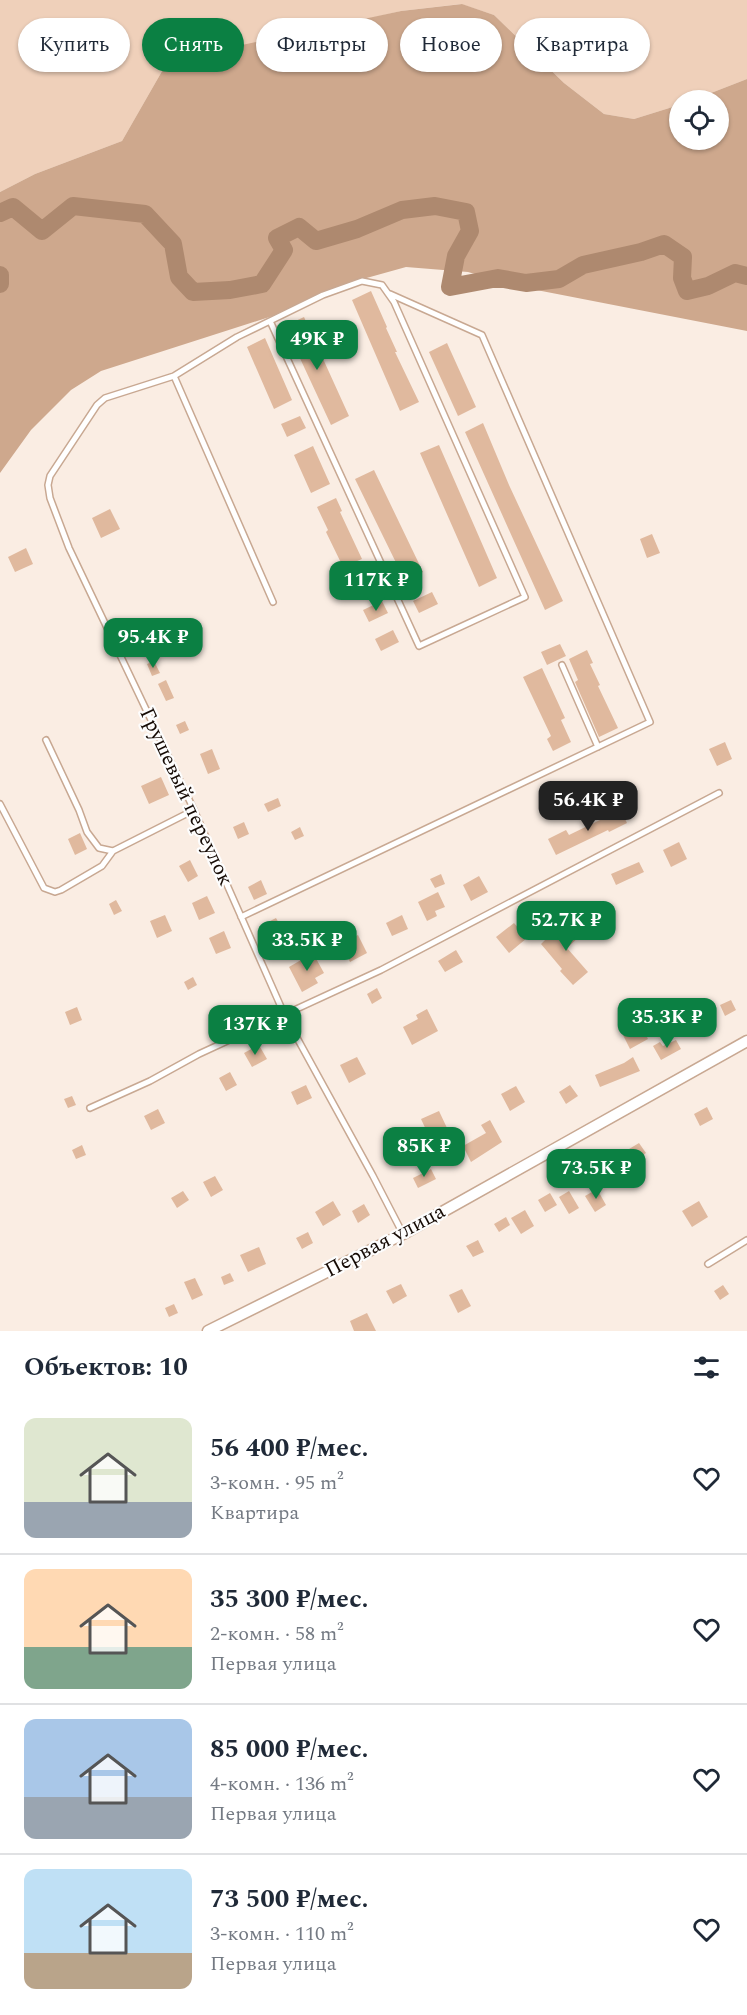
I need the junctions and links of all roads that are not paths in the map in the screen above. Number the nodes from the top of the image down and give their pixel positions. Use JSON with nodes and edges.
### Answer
{"nodes":[{"id":1,"x":387,"y":293,"type":"junction"},
{"id":2,"x":270,"y":321,"type":"junction"},
{"id":3,"x":174,"y":376,"type":"junction"},
{"id":4,"x":273,"y":602,"type":"dead end"},
{"id":5,"x":562,"y":665,"type":"dead end"},
{"id":6,"x":46,"y":740,"type":"dead end"},
{"id":7,"x":598,"y":747,"type":"junction"},
{"id":8,"x":719,"y":793,"type":"dead end"},
{"id":9,"x":0,"y":804,"type":"edge"},
{"id":10,"x":194,"y":810,"type":"junction"},
{"id":11,"x":113,"y":851,"type":"junction"},
{"id":12,"x":241,"y":916,"type":"junction"},
{"id":13,"x":285,"y":1016,"type":"junction"},
{"id":14,"x":747,"y":1041,"type":"edge"},
{"id":15,"x":90,"y":1108,"type":"dead end"},
{"id":16,"x":403,"y":1234,"type":"junction"},
{"id":17,"x":747,"y":1240,"type":"edge"},
{"id":18,"x":708,"y":1264,"type":"dead end"},
{"id":19,"x":208,"y":1331,"type":"edge"}],
"edges":[{"from":1,"to":2,"type":"lane","name":"Грушевый переулок"},
{"from":1,"to":2,"type":"lane"},
{"from":1,"to":7,"type":"lane","name":"Грушевый переулок"},
{"from":2,"to":3,"type":"lane","name":"Грушевый переулок"},
{"from":3,"to":4,"type":"lane"},
{"from":3,"to":10,"type":"lane","name":"Грушевый переулок"},
{"from":5,"to":7,"type":"lane"},
{"from":6,"to":11,"type":"lane"},
{"from":7,"to":12,"type":"lane"},
{"from":8,"to":13,"type":"lane"},
{"from":9,"to":11,"type":"lane"},
{"from":10,"to":11,"type":"lane"},
{"from":10,"to":12,"type":"lane","name":"Грушевый переулок"},
{"from":12,"to":13,"type":"lane","name":"Грушевый переулок"},
{"from":13,"to":15,"type":"lane"},
{"from":13,"to":16,"type":"lane","name":"Грушевый переулок"},
{"from":14,"to":16,"type":"street","name":"Первая улица"},
{"from":16,"to":19,"type":"street","name":"Первая улица"},
{"from":17,"to":18,"type":"lane"}]}
